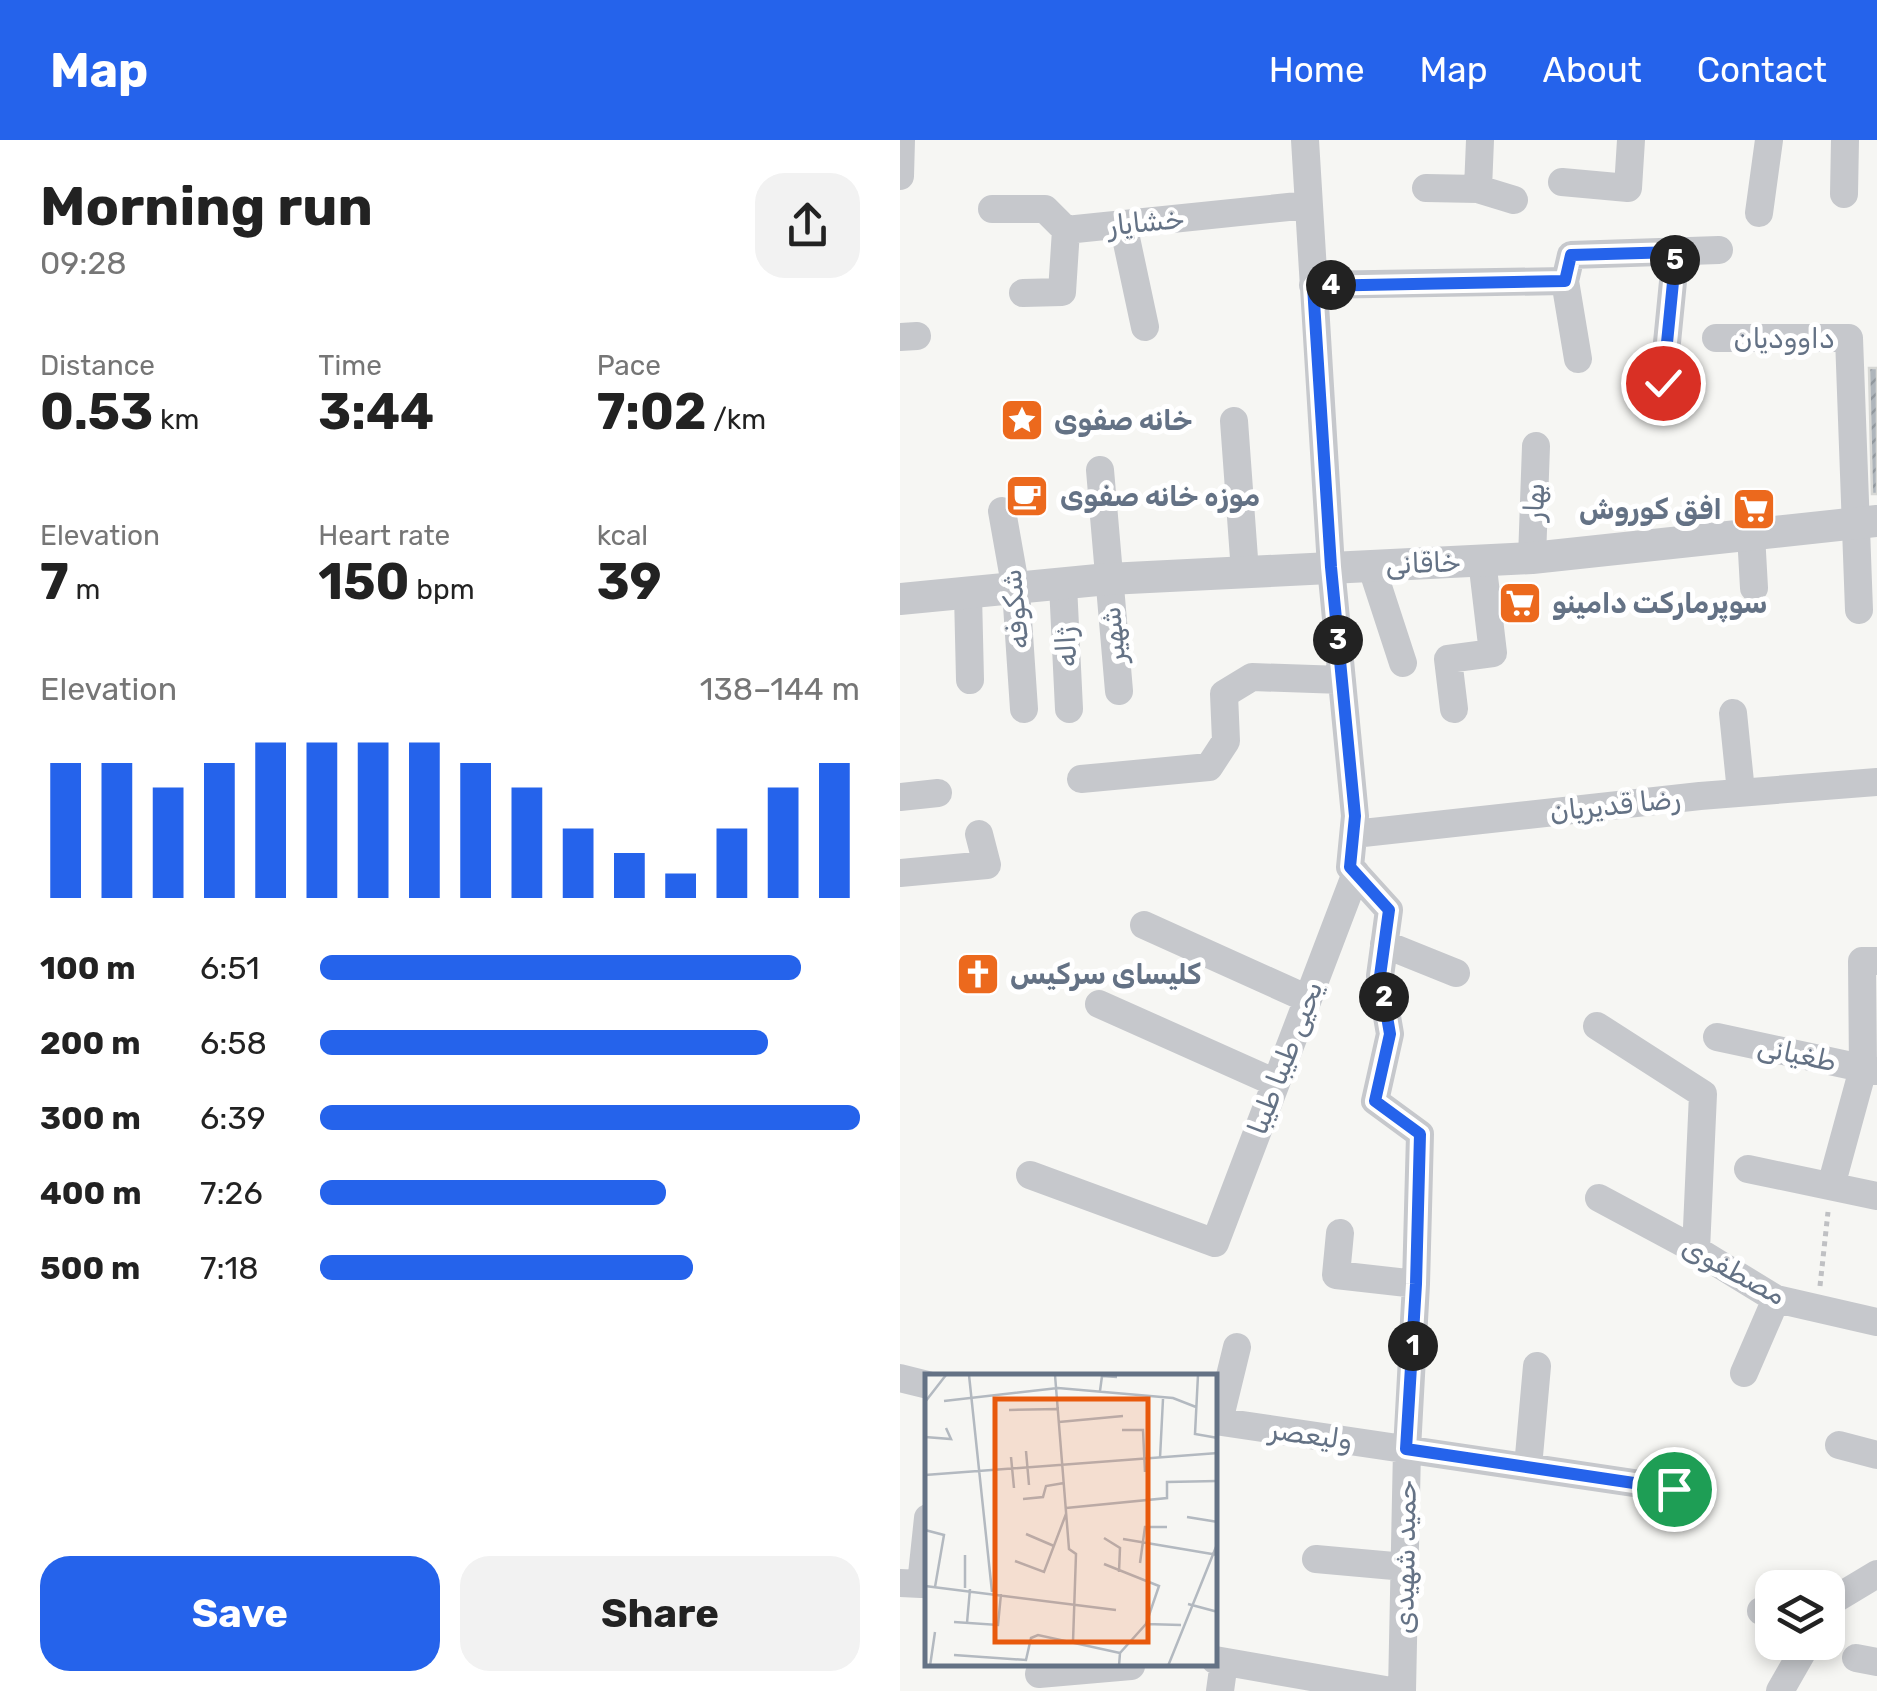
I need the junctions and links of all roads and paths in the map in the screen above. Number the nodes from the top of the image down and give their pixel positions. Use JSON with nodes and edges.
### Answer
{"nodes":[{"id":1,"x":901,"y":140,"type":"edge"},
{"id":2,"x":1304,"y":140,"type":"edge"},
{"id":3,"x":1480,"y":140,"type":"edge"},
{"id":4,"x":1631,"y":140,"type":"edge"},
{"id":5,"x":1769,"y":140,"type":"edge"},
{"id":6,"x":1845,"y":140,"type":"edge"},
{"id":7,"x":900,"y":176,"type":"edge"},
{"id":8,"x":1562,"y":182,"type":"dead end"},
{"id":9,"x":1426,"y":188,"type":"dead end"},
{"id":10,"x":1478,"y":189,"type":"junction"},
{"id":11,"x":1844,"y":194,"type":"dead end"},
{"id":12,"x":1514,"y":200,"type":"dead end"},
{"id":13,"x":1308,"y":205,"type":"junction"},
{"id":14,"x":992,"y":209,"type":"dead end"},
{"id":15,"x":1759,"y":213,"type":"dead end"},
{"id":16,"x":1123,"y":224,"type":"junction"},
{"id":17,"x":1066,"y":230,"type":"junction"},
{"id":18,"x":1719,"y":250,"type":"dead end"},
{"id":19,"x":1676,"y":252,"type":"junction"},
{"id":20,"x":1565,"y":281,"type":"junction"},
{"id":21,"x":1313,"y":286,"type":"junction"},
{"id":22,"x":1022,"y":293,"type":"dead end"},
{"id":23,"x":1145,"y":327,"type":"dead end"},
{"id":24,"x":1716,"y":338,"type":"dead end"},
{"id":25,"x":1578,"y":359,"type":"dead end"},
{"id":26,"x":1663,"y":383,"type":"dead end"},
{"id":27,"x":1234,"y":421,"type":"dead end"},
{"id":28,"x":1536,"y":446,"type":"dead end"},
{"id":29,"x":1100,"y":470,"type":"dead end"},
{"id":30,"x":1002,"y":511,"type":"dead end"},
{"id":31,"x":1866,"y":522,"type":"edge"},
{"id":32,"x":1751,"y":534,"type":"junction"},
{"id":33,"x":1532,"y":558,"type":"junction"},
{"id":34,"x":1482,"y":560,"type":"junction"},
{"id":35,"x":1371,"y":565,"type":"junction"},
{"id":36,"x":1331,"y":567,"type":"junction"},
{"id":37,"x":1245,"y":572,"type":"junction"},
{"id":38,"x":1108,"y":579,"type":"junction"},
{"id":39,"x":1062,"y":585,"type":"junction"},
{"id":40,"x":1754,"y":588,"type":"dead end"},
{"id":41,"x":1016,"y":590,"type":"junction"},
{"id":42,"x":968,"y":594,"type":"junction"},
{"id":43,"x":900,"y":599,"type":"edge"},
{"id":44,"x":1859,"y":610,"type":"dead end"},
{"id":45,"x":1403,"y":662,"type":"dead end"},
{"id":46,"x":970,"y":680,"type":"dead end"},
{"id":47,"x":1342,"y":680,"type":"junction"},
{"id":48,"x":1119,"y":691,"type":"dead end"},
{"id":49,"x":1024,"y":708,"type":"dead end"},
{"id":50,"x":1068,"y":709,"type":"dead end"},
{"id":51,"x":1454,"y":710,"type":"dead end"},
{"id":52,"x":1733,"y":713,"type":"dead end"},
{"id":53,"x":1081,"y":779,"type":"dead end"},
{"id":54,"x":1877,"y":782,"type":"edge"},
{"id":55,"x":1741,"y":792,"type":"junction"},
{"id":56,"x":938,"y":793,"type":"dead end"},
{"id":57,"x":900,"y":797,"type":"edge"},
{"id":58,"x":979,"y":834,"type":"dead end"},
{"id":59,"x":1354,"y":834,"type":"junction"},
{"id":60,"x":1356,"y":873,"type":"junction"},
{"id":61,"x":900,"y":874,"type":"edge"},
{"id":62,"x":1144,"y":925,"type":"dead end"},
{"id":63,"x":1384,"y":944,"type":"junction"},
{"id":64,"x":1877,"y":961,"type":"edge"},
{"id":65,"x":1456,"y":973,"type":"dead end"},
{"id":66,"x":1308,"y":999,"type":"junction"},
{"id":67,"x":1100,"y":1004,"type":"dead end"},
{"id":68,"x":1597,"y":1026,"type":"dead end"},
{"id":69,"x":1716,"y":1037,"type":"dead end"},
{"id":70,"x":1870,"y":1070,"type":"edge"},
{"id":71,"x":1276,"y":1083,"type":"junction"},
{"id":72,"x":1748,"y":1170,"type":"dead end"},
{"id":73,"x":1030,"y":1175,"type":"dead end"},
{"id":74,"x":1831,"y":1186,"type":"junction"},
{"id":75,"x":1877,"y":1196,"type":"edge"},
{"id":76,"x":1599,"y":1198,"type":"dead end"},
{"id":77,"x":1340,"y":1233,"type":"dead end"},
{"id":78,"x":1696,"y":1250,"type":"junction"},
{"id":79,"x":1416,"y":1284,"type":"junction"},
{"id":80,"x":1776,"y":1299,"type":"junction"},
{"id":81,"x":1818,"y":1309,"type":"junction"},
{"id":82,"x":1877,"y":1322,"type":"edge"},
{"id":83,"x":1237,"y":1347,"type":"dead end"},
{"id":84,"x":1537,"y":1366,"type":"dead end"},
{"id":85,"x":1744,"y":1373,"type":"dead end"},
{"id":86,"x":900,"y":1378,"type":"edge"},
{"id":87,"x":925,"y":1384,"type":"edge"},
{"id":88,"x":1218,"y":1417,"type":"edge"},
{"id":89,"x":1218,"y":1421,"type":"edge"},
{"id":90,"x":1839,"y":1445,"type":"dead end"},
{"id":91,"x":1406,"y":1449,"type":"junction"},
{"id":92,"x":1877,"y":1455,"type":"edge"},
{"id":93,"x":1528,"y":1467,"type":"junction"},
{"id":94,"x":1674,"y":1489,"type":"dead end"},
{"id":95,"x":925,"y":1556,"type":"edge"},
{"id":96,"x":1316,"y":1559,"type":"dead end"},
{"id":97,"x":1405,"y":1567,"type":"junction"},
{"id":98,"x":1874,"y":1568,"type":"edge"},
{"id":99,"x":900,"y":1583,"type":"edge"},
{"id":100,"x":1845,"y":1591,"type":"edge"},
{"id":101,"x":1798,"y":1660,"type":"edge"},
{"id":102,"x":1220,"y":1661,"type":"edge"},
{"id":103,"x":1040,"y":1674,"type":"dead end"},
{"id":104,"x":1133,"y":1674,"type":"edge"},
{"id":105,"x":1330,"y":1685,"type":"edge"},
{"id":106,"x":1220,"y":1691,"type":"edge"},
{"id":107,"x":1391,"y":1691,"type":"edge"},
{"id":108,"x":1402,"y":1691,"type":"edge"},
{"id":109,"x":1780,"y":1691,"type":"edge"}],
"edges":[{"from":1,"to":7,"type":"street"},
{"from":2,"to":13,"type":"street"},
{"from":3,"to":10,"type":"street"},
{"from":4,"to":8,"type":"street"},
{"from":5,"to":15,"type":"street"},
{"from":6,"to":11,"type":"street"},
{"from":9,"to":10,"type":"street"},
{"from":10,"to":12,"type":"street"},
{"from":13,"to":16,"type":"street","name":"خشایار"},
{"from":13,"to":21,"type":"street"},
{"from":14,"to":17,"type":"street"},
{"from":16,"to":17,"type":"street","name":"خشایار"},
{"from":16,"to":23,"type":"street"},
{"from":17,"to":22,"type":"street"},
{"from":18,"to":19,"type":"street"},
{"from":19,"to":20,"type":"street"},
{"from":19,"to":26,"type":"street"},
{"from":20,"to":21,"type":"street"},
{"from":20,"to":25,"type":"street"},
{"from":21,"to":36,"type":"street"},
{"from":24,"to":31,"type":"street","name":"داوودیان"},
{"from":27,"to":37,"type":"street"},
{"from":28,"to":33,"type":"street","name":"بهار"},
{"from":29,"to":38,"type":"street","name":"شهیر"},
{"from":30,"to":41,"type":"street","name":"شکوفه"},
{"from":31,"to":32,"type":"street","name":"خاقانی"},
{"from":31,"to":44,"type":"street"},
{"from":32,"to":33,"type":"street","name":"خاقانی"},
{"from":32,"to":40,"type":"street"},
{"from":33,"to":34,"type":"street","name":"خاقانی"},
{"from":34,"to":35,"type":"street","name":"خاقانی"},
{"from":34,"to":51,"type":"street"},
{"from":35,"to":36,"type":"street","name":"خاقانی"},
{"from":35,"to":45,"type":"street"},
{"from":36,"to":37,"type":"street","name":"خاقانی"},
{"from":36,"to":47,"type":"street"},
{"from":37,"to":38,"type":"street","name":"خاقانی"},
{"from":38,"to":39,"type":"street","name":"خاقانی"},
{"from":38,"to":48,"type":"street","name":"شهیر"},
{"from":39,"to":41,"type":"street","name":"خاقانی"},
{"from":39,"to":50,"type":"street","name":"ژاله"},
{"from":41,"to":42,"type":"street","name":"خاقانی"},
{"from":41,"to":49,"type":"street","name":"شکوفه"},
{"from":42,"to":43,"type":"street","name":"خاقانی"},
{"from":42,"to":46,"type":"street"},
{"from":47,"to":53,"type":"street"},
{"from":47,"to":59,"type":"street"},
{"from":52,"to":55,"type":"street"},
{"from":54,"to":55,"type":"street","name":"رضا قدیریان"},
{"from":55,"to":59,"type":"street","name":"رضا قدیریان"},
{"from":56,"to":57,"type":"street"},
{"from":58,"to":61,"type":"street"},
{"from":59,"to":60,"type":"street"},
{"from":60,"to":63,"type":"street","name":"حمید شهیدی"},
{"from":60,"to":66,"type":"street","name":"یحیی طیبا طیبا"},
{"from":62,"to":66,"type":"street"},
{"from":63,"to":65,"type":"street"},
{"from":63,"to":79,"type":"street","name":"حمید شهیدی"},
{"from":64,"to":70,"type":"street"},
{"from":66,"to":71,"type":"street","name":"یحیی طیبا طیبا"},
{"from":67,"to":71,"type":"street"},
{"from":68,"to":78,"type":"street"},
{"from":69,"to":70,"type":"street","name":"طغیانی"},
{"from":70,"to":74,"type":"street"},
{"from":71,"to":73,"type":"street","name":"یحیی طیبا طیبا"},
{"from":72,"to":74,"type":"street"},
{"from":74,"to":75,"type":"street"},
{"from":74,"to":81,"type":"path"},
{"from":76,"to":78,"type":"street","name":"مصطفوی"},
{"from":77,"to":79,"type":"street"},
{"from":78,"to":80,"type":"street","name":"مصطفوی"},
{"from":79,"to":91,"type":"street","name":"حمید شهیدی"},
{"from":80,"to":81,"type":"street","name":"مصطفوی"},
{"from":80,"to":85,"type":"street"},
{"from":81,"to":82,"type":"street","name":"مصطفوی"},
{"from":83,"to":88,"type":"street"},
{"from":84,"to":93,"type":"street"},
{"from":86,"to":87,"type":"street"},
{"from":89,"to":91,"type":"street","name":"ولیعصر"},
{"from":90,"to":92,"type":"street"},
{"from":91,"to":93,"type":"street","name":"ولیعصر"},
{"from":91,"to":97,"type":"street","name":"حمید شهیدی"},
{"from":93,"to":94,"type":"street","name":"ولیعصر"},
{"from":95,"to":99,"type":"street"},
{"from":96,"to":97,"type":"street"},
{"from":97,"to":108,"type":"street","name":"حمید شهیدی"},
{"from":98,"to":100,"type":"street"},
{"from":101,"to":109,"type":"street"},
{"from":102,"to":105,"type":"street"},
{"from":102,"to":106,"type":"street"},
{"from":103,"to":104,"type":"street"},
{"from":105,"to":107,"type":"street"}]}
